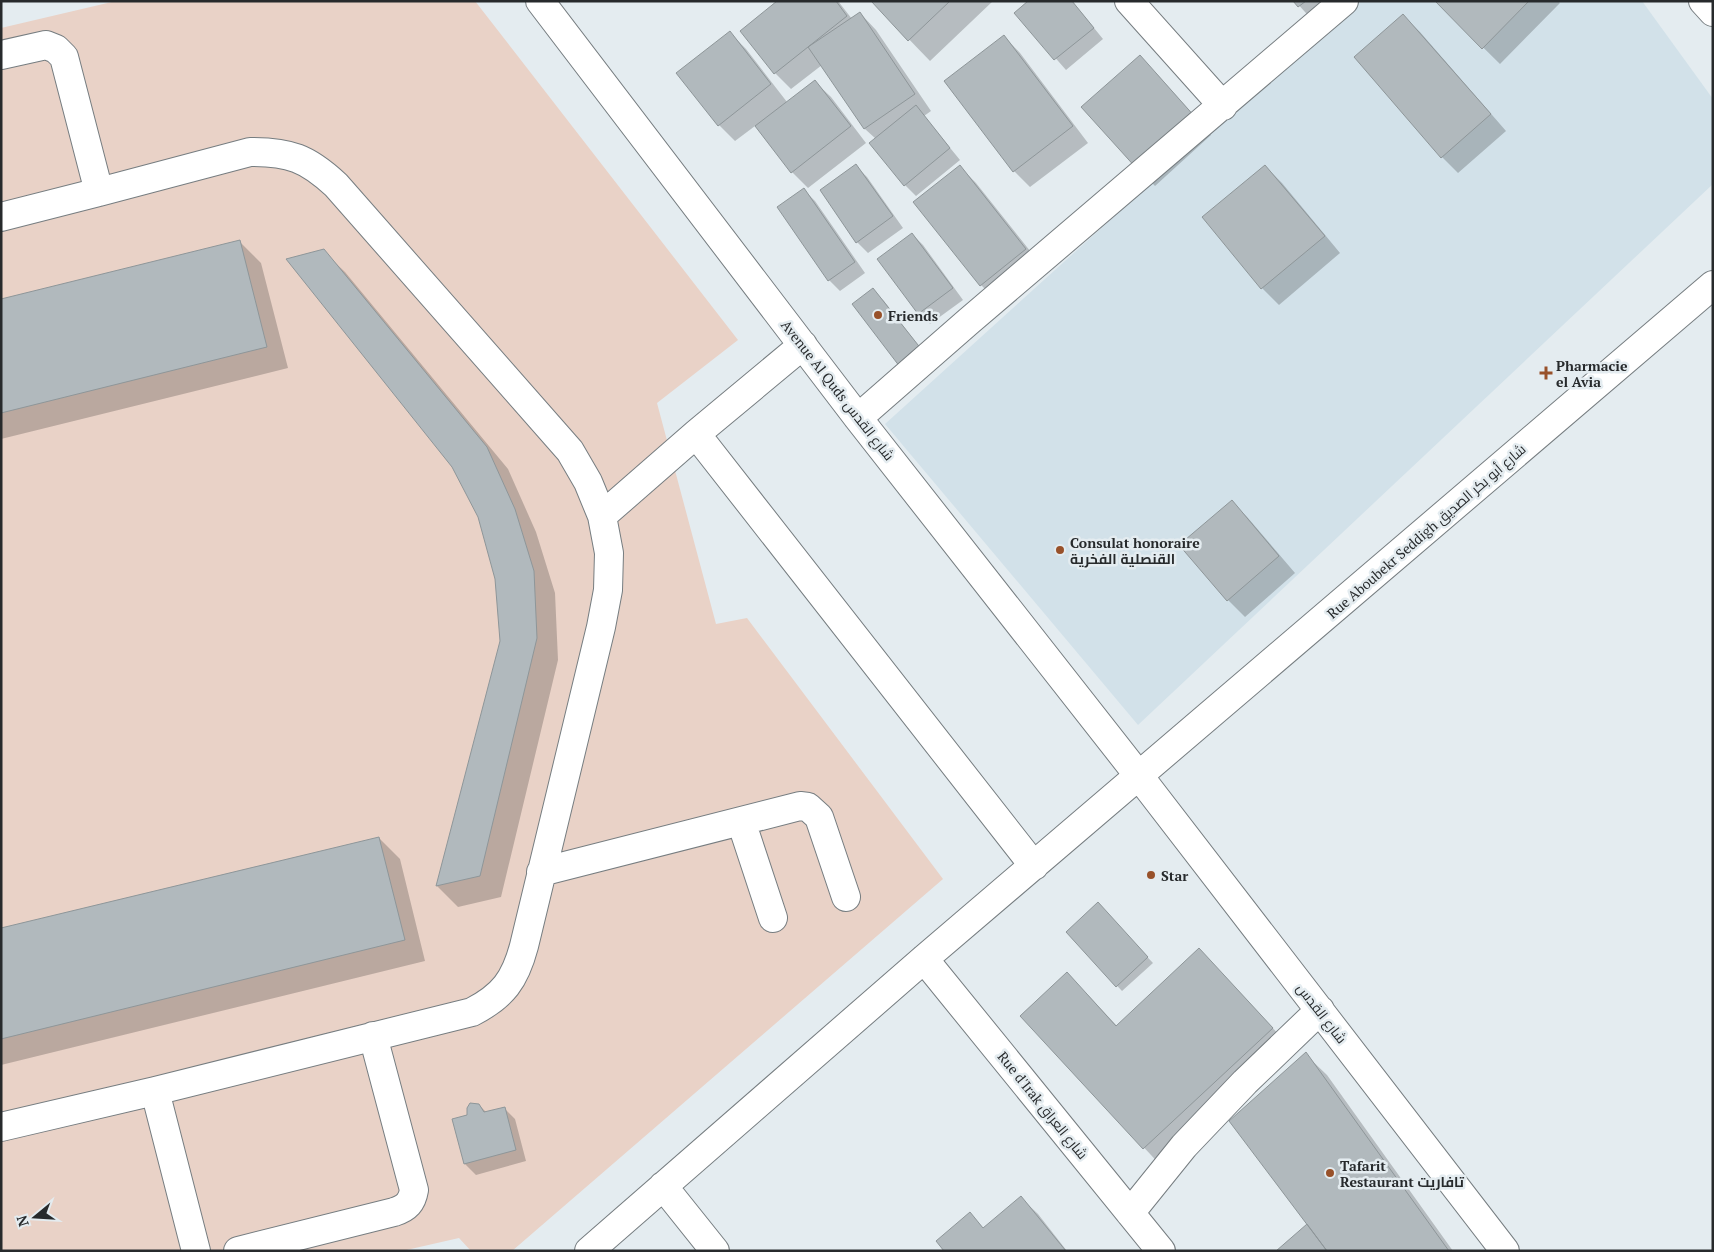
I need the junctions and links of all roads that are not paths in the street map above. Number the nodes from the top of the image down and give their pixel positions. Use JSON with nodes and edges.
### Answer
{"nodes":[{"id":1,"x":540,"y":1,"type":"edge"},
{"id":2,"x":1130,"y":1,"type":"edge"},
{"id":3,"x":1344,"y":1,"type":"edge"},
{"id":4,"x":1703,"y":1,"type":"edge"},
{"id":5,"x":1713,"y":12,"type":"edge"},
{"id":6,"x":1,"y":56,"type":"edge"},
{"id":7,"x":1223,"y":106,"type":"junction"},
{"id":8,"x":99,"y":192,"type":"junction"},
{"id":9,"x":1,"y":216,"type":"edge"},
{"id":10,"x":1713,"y":286,"type":"edge"},
{"id":11,"x":803,"y":345,"type":"junction"},
{"id":12,"x":858,"y":418,"type":"junction"},
{"id":13,"x":696,"y":434,"type":"junction"},
{"id":14,"x":602,"y":516,"type":"junction"},
{"id":15,"x":1140,"y":776,"type":"junction"},
{"id":16,"x":741,"y":821,"type":"junction"},
{"id":17,"x":1034,"y":866,"type":"junction"},
{"id":18,"x":541,"y":872,"type":"junction"},
{"id":19,"x":846,"y":897,"type":"dead end"},
{"id":20,"x":773,"y":918,"type":"dead end"},
{"id":21,"x":924,"y":959,"type":"junction"},
{"id":22,"x":1320,"y":1010,"type":"junction"},
{"id":23,"x":374,"y":1036,"type":"junction"},
{"id":24,"x":155,"y":1091,"type":"junction"},
{"id":25,"x":1,"y":1127,"type":"edge"},
{"id":26,"x":663,"y":1186,"type":"junction"},
{"id":27,"x":1130,"y":1213,"type":"junction"},
{"id":28,"x":274,"y":1246,"type":"edge"},
{"id":29,"x":196,"y":1251,"type":"edge"},
{"id":30,"x":238,"y":1251,"type":"edge"},
{"id":31,"x":589,"y":1251,"type":"edge"},
{"id":32,"x":715,"y":1251,"type":"edge"},
{"id":33,"x":1161,"y":1251,"type":"edge"},
{"id":34,"x":1505,"y":1251,"type":"edge"}],
"edges":[{"from":1,"to":11,"type":"street","name":"Avenue Al Quds شارع القدس"},
{"from":2,"to":7,"type":"street"},
{"from":3,"to":7,"type":"street"},
{"from":4,"to":5,"type":"street"},
{"from":6,"to":8,"type":"street"},
{"from":7,"to":12,"type":"street"},
{"from":8,"to":9,"type":"street"},
{"from":8,"to":14,"type":"street"},
{"from":10,"to":15,"type":"street","name":"Rue Aboubekr Seddigh شارع أبو بكر الصديق"},
{"from":11,"to":12,"type":"street","name":"Avenue Al Quds شارع القدس"},
{"from":11,"to":13,"type":"street"},
{"from":12,"to":15,"type":"street","name":"Avenue Al Quds شارع القدس"},
{"from":13,"to":14,"type":"street"},
{"from":13,"to":17,"type":"street"},
{"from":14,"to":18,"type":"street"},
{"from":15,"to":17,"type":"street","name":"Rue Aboubekr Seddigh شارع أبو بكر الصديق"},
{"from":15,"to":22,"type":"street","name":"شارع القدس"},
{"from":16,"to":18,"type":"street"},
{"from":16,"to":19,"type":"street"},
{"from":16,"to":20,"type":"street"},
{"from":17,"to":21,"type":"street","name":"Rue Aboubekr Seddigh شارع أبو بكر الصديق"},
{"from":18,"to":23,"type":"street"},
{"from":21,"to":26,"type":"street","name":"Rue Aboubekr Seddigh شارع أبو بكر الصديق"},
{"from":21,"to":27,"type":"street","name":"Rue d'Irak شارع العراق"},
{"from":22,"to":27,"type":"street"},
{"from":22,"to":34,"type":"street","name":"شارع القدس"},
{"from":23,"to":24,"type":"street"},
{"from":23,"to":28,"type":"street"},
{"from":24,"to":25,"type":"street"},
{"from":24,"to":29,"type":"street"},
{"from":26,"to":31,"type":"street","name":"Rue Aboubekr Seddigh شارع أبو بكر الصديق"},
{"from":26,"to":32,"type":"street"},
{"from":27,"to":33,"type":"street","name":"Rue d'Irak شارع العراق"},
{"from":28,"to":30,"type":"street"}]}
